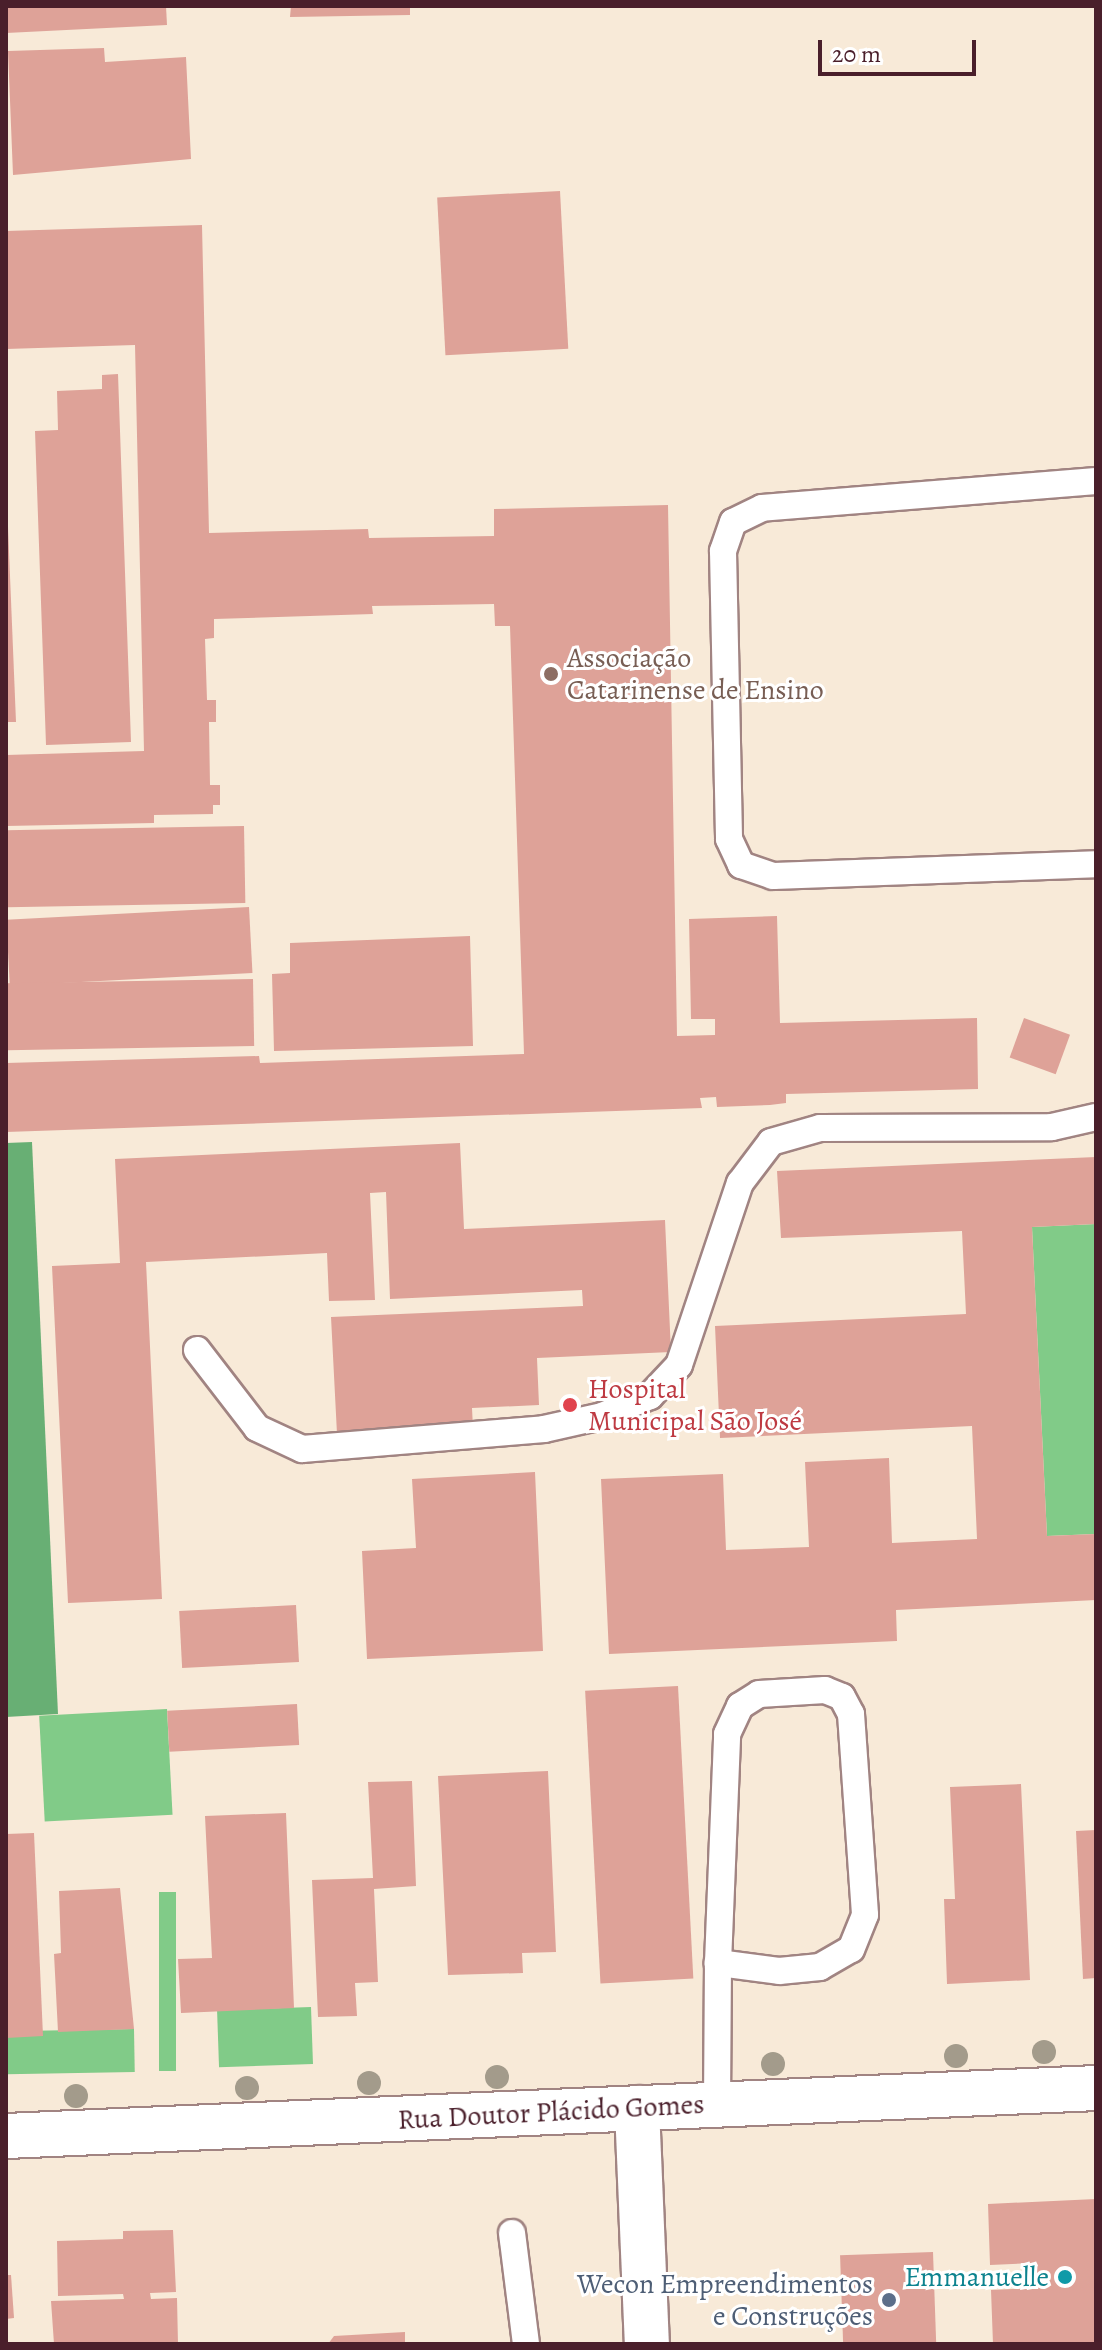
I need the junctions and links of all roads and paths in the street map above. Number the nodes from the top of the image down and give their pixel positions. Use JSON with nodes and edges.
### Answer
{"nodes":[{"id":1,"x":1096,"y":481,"type":"edge"},
{"id":2,"x":1096,"y":864,"type":"edge"},
{"id":3,"x":1096,"y":1117,"type":"edge"},
{"id":4,"x":197,"y":1350,"type":"dead end"},
{"id":5,"x":718,"y":1963,"type":"junction"},
{"id":6,"x":1096,"y":2088,"type":"edge"},
{"id":7,"x":717,"y":2105,"type":"junction"},
{"id":8,"x":637,"y":2108,"type":"junction"},
{"id":9,"x":6,"y":2136,"type":"edge"},
{"id":10,"x":512,"y":2233,"type":"dead end"},
{"id":11,"x":526,"y":2344,"type":"edge"},
{"id":12,"x":647,"y":2344,"type":"edge"}],
"edges":[{"from":1,"to":2,"type":"lane"},
{"from":3,"to":4,"type":"lane"},
{"from":5,"to":5,"type":"lane"},
{"from":5,"to":7,"type":"lane"},
{"from":6,"to":7,"type":"street","name":"Rua Doutor Plácido Gomes"},
{"from":7,"to":8,"type":"street","name":"Rua Doutor Plácido Gomes"},
{"from":8,"to":9,"type":"street","name":"Rua Doutor Plácido Gomes"},
{"from":8,"to":12,"type":"street"},
{"from":10,"to":11,"type":"lane"}]}
